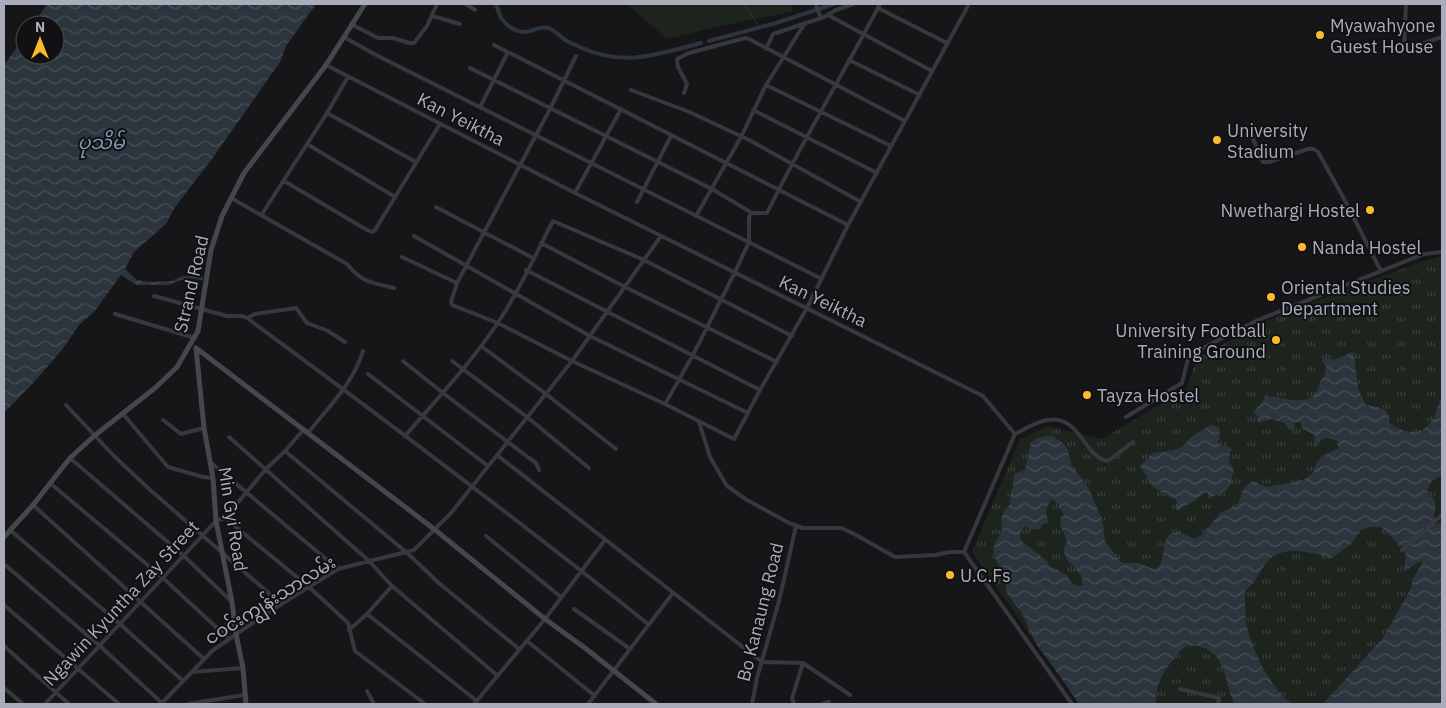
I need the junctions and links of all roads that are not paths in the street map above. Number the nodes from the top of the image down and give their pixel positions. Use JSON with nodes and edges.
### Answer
{"nodes":[{"id":1,"x":365,"y":4,"type":"edge"},
{"id":2,"x":437,"y":4,"type":"edge"},
{"id":3,"x":466,"y":4,"type":"edge"},
{"id":4,"x":853,"y":4,"type":"edge"},
{"id":5,"x":969,"y":4,"type":"edge"},
{"id":6,"x":1406,"y":4,"type":"edge"},
{"id":7,"x":816,"y":6,"type":"dead end"},
{"id":8,"x":879,"y":6,"type":"edge"},
{"id":9,"x":475,"y":10,"type":"dead end"},
{"id":10,"x":828,"y":15,"type":"junction"},
{"id":11,"x":432,"y":16,"type":"junction"},
{"id":12,"x":820,"y":16,"type":"junction"},
{"id":13,"x":805,"y":23,"type":"junction"},
{"id":14,"x":351,"y":24,"type":"junction"},
{"id":15,"x":460,"y":24,"type":"dead end"},
{"id":16,"x":864,"y":34,"type":"junction"},
{"id":17,"x":344,"y":37,"type":"junction"},
{"id":18,"x":1442,"y":37,"type":"edge"},
{"id":19,"x":948,"y":43,"type":"junction"},
{"id":20,"x":494,"y":45,"type":"dead end"},
{"id":21,"x":766,"y":49,"type":"junction"},
{"id":22,"x":508,"y":52,"type":"junction"},
{"id":23,"x":576,"y":56,"type":"dead end"},
{"id":24,"x":783,"y":58,"type":"junction"},
{"id":25,"x":850,"y":60,"type":"junction"},
{"id":26,"x":326,"y":65,"type":"junction"},
{"id":27,"x":470,"y":68,"type":"dead end"},
{"id":28,"x":932,"y":71,"type":"junction"},
{"id":29,"x":348,"y":77,"type":"junction"},
{"id":30,"x":493,"y":80,"type":"junction"},
{"id":31,"x":563,"y":81,"type":"junction"},
{"id":32,"x":766,"y":85,"type":"junction"},
{"id":33,"x":835,"y":85,"type":"junction"},
{"id":34,"x":631,"y":90,"type":"dead end"},
{"id":35,"x":684,"y":93,"type":"dead end"},
{"id":36,"x":920,"y":95,"type":"junction"},
{"id":37,"x":480,"y":107,"type":"junction"},
{"id":38,"x":550,"y":109,"type":"junction"},
{"id":39,"x":621,"y":109,"type":"junction"},
{"id":40,"x":753,"y":110,"type":"junction"},
{"id":41,"x":821,"y":111,"type":"junction"},
{"id":42,"x":327,"y":113,"type":"junction"},
{"id":43,"x":905,"y":121,"type":"junction"},
{"id":44,"x":440,"y":124,"type":"junction"},
{"id":45,"x":535,"y":136,"type":"junction"},
{"id":46,"x":671,"y":136,"type":"junction"},
{"id":47,"x":741,"y":136,"type":"junction"},
{"id":48,"x":606,"y":138,"type":"junction"},
{"id":49,"x":807,"y":138,"type":"junction"},
{"id":50,"x":1253,"y":139,"type":"dead end"},
{"id":51,"x":307,"y":144,"type":"junction"},
{"id":52,"x":891,"y":146,"type":"junction"},
{"id":53,"x":416,"y":162,"type":"junction"},
{"id":54,"x":657,"y":163,"type":"junction"},
{"id":55,"x":726,"y":163,"type":"junction"},
{"id":56,"x":520,"y":164,"type":"junction"},
{"id":57,"x":592,"y":164,"type":"junction"},
{"id":58,"x":791,"y":164,"type":"junction"},
{"id":59,"x":877,"y":173,"type":"junction"},
{"id":60,"x":284,"y":181,"type":"junction"},
{"id":61,"x":712,"y":189,"type":"junction"},
{"id":62,"x":779,"y":189,"type":"junction"},
{"id":63,"x":643,"y":190,"type":"junction"},
{"id":64,"x":576,"y":193,"type":"junction"},
{"id":65,"x":395,"y":197,"type":"junction"},
{"id":66,"x":231,"y":198,"type":"junction"},
{"id":67,"x":637,"y":202,"type":"dead end"},
{"id":68,"x":861,"y":202,"type":"junction"},
{"id":69,"x":436,"y":207,"type":"dead end"},
{"id":70,"x":752,"y":213,"type":"junction"},
{"id":71,"x":262,"y":214,"type":"junction"},
{"id":72,"x":696,"y":216,"type":"junction"},
{"id":73,"x":848,"y":225,"type":"junction"},
{"id":74,"x":484,"y":232,"type":"junction"},
{"id":75,"x":414,"y":236,"type":"dead end"},
{"id":76,"x":661,"y":236,"type":"junction"},
{"id":77,"x":749,"y":242,"type":"junction"},
{"id":78,"x":541,"y":243,"type":"junction"},
{"id":79,"x":1442,"y":252,"type":"edge"},
{"id":80,"x":402,"y":257,"type":"dead end"},
{"id":81,"x":533,"y":258,"type":"junction"},
{"id":82,"x":644,"y":260,"type":"junction"},
{"id":83,"x":467,"y":265,"type":"junction"},
{"id":84,"x":526,"y":270,"type":"junction"},
{"id":85,"x":1381,"y":271,"type":"junction"},
{"id":86,"x":735,"y":272,"type":"junction"},
{"id":87,"x":822,"y":279,"type":"junction"},
{"id":88,"x":457,"y":283,"type":"junction"},
{"id":89,"x":625,"y":287,"type":"junction"},
{"id":90,"x":394,"y":288,"type":"dead end"},
{"id":91,"x":516,"y":293,"type":"junction"},
{"id":92,"x":154,"y":296,"type":"dead end"},
{"id":93,"x":722,"y":300,"type":"junction"},
{"id":94,"x":807,"y":308,"type":"junction"},
{"id":95,"x":201,"y":310,"type":"junction"},
{"id":96,"x":608,"y":311,"type":"junction"},
{"id":97,"x":115,"y":314,"type":"dead end"},
{"id":98,"x":247,"y":318,"type":"junction"},
{"id":99,"x":498,"y":323,"type":"junction"},
{"id":100,"x":708,"y":327,"type":"junction"},
{"id":101,"x":590,"y":336,"type":"junction"},
{"id":102,"x":792,"y":336,"type":"junction"},
{"id":103,"x":195,"y":338,"type":"junction"},
{"id":104,"x":345,"y":342,"type":"dead end"},
{"id":105,"x":481,"y":346,"type":"junction"},
{"id":106,"x":196,"y":348,"type":"junction"},
{"id":107,"x":363,"y":351,"type":"dead end"},
{"id":108,"x":693,"y":355,"type":"junction"},
{"id":109,"x":403,"y":360,"type":"dead end"},
{"id":110,"x":452,"y":361,"type":"dead end"},
{"id":111,"x":572,"y":361,"type":"junction"},
{"id":112,"x":777,"y":362,"type":"junction"},
{"id":113,"x":464,"y":369,"type":"junction"},
{"id":114,"x":368,"y":374,"type":"dead end"},
{"id":115,"x":679,"y":379,"type":"junction"},
{"id":116,"x":345,"y":390,"type":"junction"},
{"id":117,"x":760,"y":390,"type":"junction"},
{"id":118,"x":442,"y":393,"type":"junction"},
{"id":119,"x":546,"y":394,"type":"junction"},
{"id":120,"x":666,"y":404,"type":"junction"},
{"id":121,"x":66,"y":405,"type":"dead end"},
{"id":122,"x":748,"y":413,"type":"junction"},
{"id":123,"x":123,"y":414,"type":"junction"},
{"id":124,"x":423,"y":415,"type":"junction"},
{"id":125,"x":527,"y":417,"type":"junction"},
{"id":126,"x":1126,"y":417,"type":"dead end"},
{"id":127,"x":163,"y":420,"type":"dead end"},
{"id":128,"x":699,"y":422,"type":"junction"},
{"id":129,"x":204,"y":428,"type":"junction"},
{"id":130,"x":306,"y":431,"type":"junction"},
{"id":131,"x":1015,"y":434,"type":"junction"},
{"id":132,"x":94,"y":436,"type":"junction"},
{"id":133,"x":405,"y":436,"type":"junction"},
{"id":134,"x":229,"y":437,"type":"dead end"},
{"id":135,"x":507,"y":442,"type":"junction"},
{"id":136,"x":1133,"y":442,"type":"dead end"},
{"id":137,"x":616,"y":449,"type":"dead end"},
{"id":138,"x":285,"y":451,"type":"junction"},
{"id":139,"x":497,"y":455,"type":"junction"},
{"id":140,"x":70,"y":458,"type":"junction"},
{"id":141,"x":210,"y":462,"type":"junction"},
{"id":142,"x":488,"y":466,"type":"junction"},
{"id":143,"x":589,"y":468,"type":"dead end"},
{"id":144,"x":266,"y":469,"type":"junction"},
{"id":145,"x":540,"y":470,"type":"dead end"},
{"id":146,"x":213,"y":478,"type":"junction"},
{"id":147,"x":50,"y":483,"type":"junction"},
{"id":148,"x":472,"y":487,"type":"junction"},
{"id":149,"x":246,"y":492,"type":"junction"},
{"id":150,"x":32,"y":505,"type":"junction"},
{"id":151,"x":1442,"y":515,"type":"edge"},
{"id":152,"x":225,"y":518,"type":"junction"},
{"id":153,"x":216,"y":521,"type":"junction"},
{"id":154,"x":796,"y":526,"type":"junction"},
{"id":155,"x":434,"y":529,"type":"junction"},
{"id":156,"x":10,"y":530,"type":"junction"},
{"id":157,"x":204,"y":535,"type":"junction"},
{"id":158,"x":486,"y":536,"type":"dead end"},
{"id":159,"x":4,"y":537,"type":"edge"},
{"id":160,"x":605,"y":540,"type":"junction"},
{"id":161,"x":1402,"y":550,"type":"dead end"},
{"id":162,"x":406,"y":552,"type":"junction"},
{"id":163,"x":964,"y":552,"type":"junction"},
{"id":164,"x":224,"y":554,"type":"junction"},
{"id":165,"x":184,"y":556,"type":"junction"},
{"id":166,"x":369,"y":561,"type":"junction"},
{"id":167,"x":4,"y":564,"type":"edge"},
{"id":168,"x":338,"y":569,"type":"junction"},
{"id":169,"x":582,"y":571,"type":"junction"},
{"id":170,"x":163,"y":578,"type":"junction"},
{"id":171,"x":392,"y":586,"type":"junction"},
{"id":172,"x":309,"y":587,"type":"junction"},
{"id":173,"x":673,"y":593,"type":"junction"},
{"id":174,"x":561,"y":597,"type":"junction"},
{"id":175,"x":141,"y":602,"type":"junction"},
{"id":176,"x":232,"y":602,"type":"junction"},
{"id":177,"x":281,"y":604,"type":"junction"},
{"id":178,"x":4,"y":605,"type":"edge"},
{"id":179,"x":574,"y":609,"type":"dead end"},
{"id":180,"x":367,"y":614,"type":"junction"},
{"id":181,"x":545,"y":619,"type":"junction"},
{"id":182,"x":120,"y":624,"type":"junction"},
{"id":183,"x":648,"y":624,"type":"junction"},
{"id":184,"x":349,"y":630,"type":"junction"},
{"id":185,"x":236,"y":634,"type":"junction"},
{"id":186,"x":229,"y":639,"type":"junction"},
{"id":187,"x":527,"y":641,"type":"junction"},
{"id":188,"x":4,"y":646,"type":"edge"},
{"id":189,"x":100,"y":646,"type":"junction"},
{"id":190,"x":519,"y":649,"type":"junction"},
{"id":191,"x":630,"y":649,"type":"junction"},
{"id":192,"x":204,"y":659,"type":"junction"},
{"id":193,"x":762,"y":662,"type":"junction"},
{"id":194,"x":803,"y":663,"type":"junction"},
{"id":195,"x":243,"y":668,"type":"junction"},
{"id":196,"x":79,"y":669,"type":"junction"},
{"id":197,"x":192,"y":672,"type":"junction"},
{"id":198,"x":614,"y":672,"type":"junction"},
{"id":199,"x":498,"y":676,"type":"junction"},
{"id":200,"x":183,"y":681,"type":"junction"},
{"id":201,"x":4,"y":688,"type":"edge"},
{"id":202,"x":1180,"y":689,"type":"dead end"},
{"id":203,"x":367,"y":691,"type":"dead end"},
{"id":204,"x":56,"y":692,"type":"junction"},
{"id":205,"x":244,"y":695,"type":"junction"},
{"id":206,"x":850,"y":695,"type":"dead end"},
{"id":207,"x":595,"y":696,"type":"junction"},
{"id":208,"x":475,"y":702,"type":"edge"},
{"id":209,"x":829,"y":702,"type":"dead end"},
{"id":210,"x":23,"y":704,"type":"edge"},
{"id":211,"x":45,"y":704,"type":"edge"},
{"id":212,"x":69,"y":704,"type":"edge"},
{"id":213,"x":118,"y":704,"type":"edge"},
{"id":214,"x":161,"y":704,"type":"edge"},
{"id":215,"x":188,"y":704,"type":"edge"},
{"id":216,"x":246,"y":704,"type":"edge"},
{"id":217,"x":374,"y":704,"type":"edge"},
{"id":218,"x":425,"y":704,"type":"edge"},
{"id":219,"x":588,"y":704,"type":"edge"},
{"id":220,"x":656,"y":704,"type":"edge"},
{"id":221,"x":752,"y":704,"type":"edge"},
{"id":222,"x":794,"y":704,"type":"edge"},
{"id":223,"x":822,"y":704,"type":"edge"},
{"id":224,"x":1072,"y":704,"type":"edge"},
{"id":225,"x":1218,"y":704,"type":"edge"}],
"edges":[{"from":1,"to":14,"type":"main road","name":"Strand Road"},
{"from":2,"to":11,"type":"street"},
{"from":3,"to":9,"type":"street"},
{"from":4,"to":10,"type":"street"},
{"from":5,"to":19,"type":"street"},
{"from":6,"to":18,"type":"street"},
{"from":7,"to":12,"type":"street"},
{"from":8,"to":16,"type":"street"},
{"from":8,"to":19,"type":"street"},
{"from":10,"to":12,"type":"street"},
{"from":10,"to":16,"type":"street"},
{"from":11,"to":14,"type":"street"},
{"from":11,"to":15,"type":"street"},
{"from":12,"to":13,"type":"street"},
{"from":13,"to":21,"type":"street"},
{"from":13,"to":24,"type":"street"},
{"from":14,"to":17,"type":"main road","name":"Strand Road"},
{"from":16,"to":25,"type":"street"},
{"from":16,"to":28,"type":"street"},
{"from":17,"to":26,"type":"main road","name":"Strand Road"},
{"from":17,"to":37,"type":"street"},
{"from":19,"to":28,"type":"street"},
{"from":20,"to":22,"type":"street"},
{"from":21,"to":24,"type":"street"},
{"from":21,"to":35,"type":"street"},
{"from":22,"to":30,"type":"street"},
{"from":22,"to":31,"type":"street"},
{"from":23,"to":31,"type":"street"},
{"from":24,"to":32,"type":"street"},
{"from":24,"to":33,"type":"street"},
{"from":25,"to":33,"type":"street"},
{"from":25,"to":36,"type":"street"},
{"from":26,"to":29,"type":"street","name":"Kan Yeiktha"},
{"from":26,"to":66,"type":"main road","name":"Strand Road"},
{"from":27,"to":30,"type":"street"},
{"from":28,"to":36,"type":"street"},
{"from":29,"to":42,"type":"street"},
{"from":29,"to":44,"type":"street","name":"Kan Yeiktha"},
{"from":30,"to":37,"type":"street"},
{"from":30,"to":38,"type":"street"},
{"from":31,"to":38,"type":"street"},
{"from":31,"to":39,"type":"street"},
{"from":32,"to":40,"type":"street"},
{"from":32,"to":41,"type":"street"},
{"from":33,"to":41,"type":"street"},
{"from":33,"to":43,"type":"street"},
{"from":34,"to":47,"type":"street"},
{"from":36,"to":43,"type":"street"},
{"from":37,"to":45,"type":"street"},
{"from":38,"to":45,"type":"street"},
{"from":38,"to":48,"type":"street"},
{"from":39,"to":46,"type":"street"},
{"from":39,"to":48,"type":"street"},
{"from":40,"to":47,"type":"street"},
{"from":40,"to":49,"type":"street"},
{"from":41,"to":49,"type":"street"},
{"from":41,"to":52,"type":"street"},
{"from":42,"to":51,"type":"street"},
{"from":42,"to":53,"type":"street"},
{"from":43,"to":52,"type":"street"},
{"from":44,"to":53,"type":"street"},
{"from":44,"to":56,"type":"street","name":"Kan Yeiktha"},
{"from":45,"to":56,"type":"street"},
{"from":45,"to":57,"type":"street"},
{"from":46,"to":54,"type":"street"},
{"from":46,"to":55,"type":"street"},
{"from":47,"to":55,"type":"street"},
{"from":47,"to":58,"type":"street"},
{"from":48,"to":54,"type":"street"},
{"from":48,"to":57,"type":"street"},
{"from":49,"to":58,"type":"street"},
{"from":49,"to":59,"type":"street"},
{"from":50,"to":85,"type":"street"},
{"from":51,"to":60,"type":"street"},
{"from":51,"to":65,"type":"street"},
{"from":52,"to":59,"type":"street"},
{"from":53,"to":65,"type":"street"},
{"from":54,"to":61,"type":"street"},
{"from":54,"to":63,"type":"street"},
{"from":55,"to":61,"type":"street"},
{"from":55,"to":62,"type":"street"},
{"from":56,"to":64,"type":"street","name":"Kan Yeiktha"},
{"from":56,"to":74,"type":"street"},
{"from":57,"to":63,"type":"street"},
{"from":57,"to":64,"type":"street"},
{"from":58,"to":62,"type":"street"},
{"from":58,"to":68,"type":"street"},
{"from":59,"to":68,"type":"street"},
{"from":60,"to":65,"type":"street"},
{"from":60,"to":71,"type":"street"},
{"from":61,"to":70,"type":"street"},
{"from":61,"to":72,"type":"street"},
{"from":62,"to":70,"type":"street"},
{"from":62,"to":73,"type":"street"},
{"from":63,"to":67,"type":"street"},
{"from":63,"to":72,"type":"street"},
{"from":64,"to":76,"type":"street","name":"Kan Yeiktha"},
{"from":66,"to":71,"type":"street"},
{"from":66,"to":95,"type":"main road","name":"Strand Road"},
{"from":68,"to":73,"type":"street"},
{"from":69,"to":74,"type":"street"},
{"from":70,"to":77,"type":"street"},
{"from":71,"to":90,"type":"street"},
{"from":72,"to":77,"type":"street"},
{"from":73,"to":87,"type":"street"},
{"from":74,"to":81,"type":"street"},
{"from":74,"to":83,"type":"street"},
{"from":75,"to":83,"type":"street"},
{"from":76,"to":82,"type":"street","name":"ငဝင်းကျွန်းသာလမ်း"},
{"from":76,"to":86,"type":"street","name":"Kan Yeiktha"},
{"from":77,"to":86,"type":"street"},
{"from":77,"to":87,"type":"street"},
{"from":78,"to":81,"type":"street"},
{"from":78,"to":82,"type":"street"},
{"from":78,"to":89,"type":"street"},
{"from":79,"to":85,"type":"street"},
{"from":80,"to":88,"type":"street"},
{"from":81,"to":84,"type":"street"},
{"from":82,"to":89,"type":"street","name":"ငဝင်းကျွန်းသာလမ်း"},
{"from":82,"to":93,"type":"street"},
{"from":83,"to":88,"type":"street"},
{"from":83,"to":91,"type":"street"},
{"from":84,"to":91,"type":"street"},
{"from":84,"to":96,"type":"street"},
{"from":85,"to":126,"type":"street"},
{"from":86,"to":93,"type":"street"},
{"from":86,"to":94,"type":"street","name":"Kan Yeiktha"},
{"from":87,"to":94,"type":"street"},
{"from":88,"to":99,"type":"street"},
{"from":89,"to":96,"type":"street","name":"ငဝင်းကျွန်းသာလမ်း"},
{"from":89,"to":100,"type":"street"},
{"from":91,"to":99,"type":"street"},
{"from":91,"to":101,"type":"street"},
{"from":92,"to":95,"type":"street"},
{"from":93,"to":100,"type":"street"},
{"from":93,"to":102,"type":"street"},
{"from":94,"to":102,"type":"street"},
{"from":94,"to":131,"type":"street","name":"Kan Yeiktha"},
{"from":95,"to":98,"type":"street"},
{"from":95,"to":103,"type":"main road","name":"Strand Road"},
{"from":96,"to":101,"type":"street","name":"ငဝင်းကျွန်းသာလမ်း"},
{"from":96,"to":108,"type":"street"},
{"from":97,"to":103,"type":"street"},
{"from":98,"to":104,"type":"street"},
{"from":98,"to":116,"type":"street"},
{"from":99,"to":105,"type":"street"},
{"from":99,"to":111,"type":"street"},
{"from":100,"to":108,"type":"street"},
{"from":100,"to":112,"type":"street"},
{"from":101,"to":111,"type":"street","name":"ငဝင်းကျွန်းသာလမ်း"},
{"from":101,"to":115,"type":"street"},
{"from":102,"to":112,"type":"street"},
{"from":103,"to":106,"type":"main road","name":"Min Gyi Road"},
{"from":103,"to":123,"type":"main road","name":"Strand Road"},
{"from":105,"to":113,"type":"street"},
{"from":105,"to":119,"type":"street"},
{"from":106,"to":129,"type":"main road","name":"Min Gyi Road"},
{"from":106,"to":130,"type":"main road"},
{"from":107,"to":116,"type":"street"},
{"from":108,"to":115,"type":"street"},
{"from":108,"to":117,"type":"street"},
{"from":109,"to":118,"type":"street"},
{"from":110,"to":113,"type":"street"},
{"from":111,"to":119,"type":"street","name":"ငဝင်းကျွန်းသာလမ်း"},
{"from":111,"to":120,"type":"street"},
{"from":112,"to":117,"type":"street"},
{"from":113,"to":118,"type":"street"},
{"from":113,"to":125,"type":"street"},
{"from":114,"to":124,"type":"street"},
{"from":115,"to":120,"type":"street"},
{"from":115,"to":122,"type":"street"},
{"from":116,"to":130,"type":"street"},
{"from":116,"to":133,"type":"street"},
{"from":117,"to":122,"type":"street"},
{"from":118,"to":124,"type":"street"},
{"from":118,"to":135,"type":"street"},
{"from":119,"to":125,"type":"street","name":"ငဝင်းကျွန်းသာလမ်း"},
{"from":119,"to":137,"type":"street"},
{"from":120,"to":128,"type":"street"},
{"from":121,"to":132,"type":"street"},
{"from":122,"to":128,"type":"street"},
{"from":123,"to":132,"type":"main road","name":"Strand Road"},
{"from":123,"to":146,"type":"street"},
{"from":124,"to":133,"type":"street"},
{"from":124,"to":142,"type":"street"},
{"from":125,"to":135,"type":"street","name":"ငဝင်းကျွန်းသာလမ်း"},
{"from":125,"to":143,"type":"street"},
{"from":127,"to":129,"type":"street"},
{"from":128,"to":154,"type":"street"},
{"from":129,"to":141,"type":"main road","name":"Min Gyi Road"},
{"from":130,"to":138,"type":"street"},
{"from":130,"to":155,"type":"main road"},
{"from":131,"to":136,"type":"street"},
{"from":131,"to":163,"type":"street"},
{"from":132,"to":140,"type":"main road","name":"Strand Road"},
{"from":132,"to":157,"type":"street"},
{"from":133,"to":148,"type":"street"},
{"from":134,"to":144,"type":"street"},
{"from":135,"to":139,"type":"street","name":"ငဝင်းကျွန်းသာလမ်း"},
{"from":135,"to":145,"type":"street"},
{"from":138,"to":144,"type":"street"},
{"from":138,"to":162,"type":"street"},
{"from":139,"to":142,"type":"street","name":"ငဝင်းကျွန်းသာလမ်း"},
{"from":139,"to":160,"type":"street"},
{"from":140,"to":147,"type":"main road","name":"Strand Road"},
{"from":140,"to":165,"type":"street"},
{"from":141,"to":146,"type":"main road","name":"Min Gyi Road"},
{"from":141,"to":149,"type":"street"},
{"from":142,"to":148,"type":"street","name":"ငဝင်းကျွန်းသာလမ်း"},
{"from":144,"to":149,"type":"street"},
{"from":144,"to":166,"type":"street"},
{"from":146,"to":153,"type":"main road","name":"Min Gyi Road"},
{"from":147,"to":150,"type":"main road","name":"Strand Road"},
{"from":147,"to":170,"type":"street"},
{"from":148,"to":155,"type":"street","name":"ငဝင်းကျွန်းသာလမ်း"},
{"from":148,"to":169,"type":"street"},
{"from":149,"to":152,"type":"street"},
{"from":149,"to":168,"type":"street"},
{"from":150,"to":156,"type":"main road","name":"Strand Road"},
{"from":150,"to":175,"type":"street"},
{"from":151,"to":161,"type":"street"},
{"from":152,"to":153,"type":"street"},
{"from":152,"to":172,"type":"street"},
{"from":153,"to":157,"type":"street","name":"Ngawin Kyuntha Zay Street"},
{"from":153,"to":164,"type":"main road","name":"Min Gyi Road"},
{"from":154,"to":163,"type":"street"},
{"from":154,"to":193,"type":"street","name":"Bo Kanaung Road"},
{"from":155,"to":162,"type":"street","name":"ငဝင်းကျွန်းသာလမ်း"},
{"from":155,"to":181,"type":"main road"},
{"from":156,"to":159,"type":"main road","name":"Strand Road"},
{"from":156,"to":182,"type":"street"},
{"from":157,"to":164,"type":"street"},
{"from":157,"to":165,"type":"street","name":"Ngawin Kyuntha Zay Street"},
{"from":158,"to":174,"type":"street"},
{"from":160,"to":169,"type":"street"},
{"from":160,"to":173,"type":"street"},
{"from":162,"to":166,"type":"street","name":"ငဝင်းကျွန်းသာလမ်း"},
{"from":162,"to":190,"type":"street"},
{"from":163,"to":224,"type":"street"},
{"from":164,"to":176,"type":"main road","name":"Min Gyi Road"},
{"from":164,"to":177,"type":"street"},
{"from":165,"to":170,"type":"street","name":"Ngawin Kyuntha Zay Street"},
{"from":165,"to":176,"type":"street"},
{"from":166,"to":168,"type":"street","name":"ငဝင်းကျွန်းသာလမ်း"},
{"from":166,"to":171,"type":"street"},
{"from":167,"to":189,"type":"street"},
{"from":168,"to":172,"type":"street","name":"ငဝင်းကျွန်းသာလမ်း"},
{"from":169,"to":174,"type":"street"},
{"from":169,"to":183,"type":"street"},
{"from":170,"to":175,"type":"street","name":"Ngawin Kyuntha Zay Street"},
{"from":170,"to":186,"type":"street"},
{"from":171,"to":180,"type":"street"},
{"from":171,"to":199,"type":"street"},
{"from":172,"to":177,"type":"street","name":"ငဝင်းကျွန်းသာလမ်း"},
{"from":172,"to":184,"type":"street"},
{"from":173,"to":183,"type":"street"},
{"from":173,"to":193,"type":"street"},
{"from":174,"to":181,"type":"street"},
{"from":175,"to":182,"type":"street","name":"Ngawin Kyuntha Zay Street"},
{"from":175,"to":192,"type":"street"},
{"from":176,"to":185,"type":"main road","name":"Min Gyi Road"},
{"from":177,"to":185,"type":"street","name":"ငဝင်းကျွန်းသာလမ်း"},
{"from":178,"to":196,"type":"street"},
{"from":179,"to":191,"type":"street"},
{"from":180,"to":184,"type":"street"},
{"from":180,"to":208,"type":"street"},
{"from":181,"to":187,"type":"street"},
{"from":181,"to":198,"type":"main road"},
{"from":182,"to":189,"type":"street","name":"Ngawin Kyuntha Zay Street"},
{"from":182,"to":200,"type":"street"},
{"from":183,"to":191,"type":"street"},
{"from":184,"to":218,"type":"street"},
{"from":185,"to":186,"type":"street","name":"ငဝင်းကျွန်းသာလမ်း"},
{"from":185,"to":195,"type":"main road","name":"Min Gyi Road"},
{"from":186,"to":192,"type":"street","name":"ငဝင်းကျွန်းသာလမ်း"},
{"from":187,"to":190,"type":"street"},
{"from":187,"to":207,"type":"street"},
{"from":188,"to":204,"type":"street"},
{"from":189,"to":196,"type":"street","name":"Ngawin Kyuntha Zay Street"},
{"from":189,"to":214,"type":"street"},
{"from":190,"to":199,"type":"street"},
{"from":191,"to":198,"type":"street"},
{"from":192,"to":197,"type":"street","name":"ငဝင်းကျွန်းသာလမ်း"},
{"from":193,"to":194,"type":"street"},
{"from":193,"to":221,"type":"street","name":"Bo Kanaung Road"},
{"from":194,"to":206,"type":"street"},
{"from":194,"to":222,"type":"street"},
{"from":195,"to":197,"type":"street"},
{"from":195,"to":205,"type":"main road","name":"Min Gyi Road"},
{"from":196,"to":204,"type":"street","name":"Ngawin Kyuntha Zay Street"},
{"from":196,"to":213,"type":"street"},
{"from":197,"to":200,"type":"street","name":"ငဝင်းကျွန်းသာလမ်း"},
{"from":198,"to":207,"type":"street"},
{"from":198,"to":220,"type":"main road"},
{"from":199,"to":208,"type":"street"},
{"from":200,"to":214,"type":"street","name":"ငဝင်းကျွန်းသာလမ်း"},
{"from":201,"to":210,"type":"street"},
{"from":202,"to":225,"type":"street"},
{"from":203,"to":217,"type":"street"},
{"from":204,"to":211,"type":"street","name":"Ngawin Kyuntha Zay Street"},
{"from":204,"to":212,"type":"street"},
{"from":205,"to":215,"type":"street"},
{"from":205,"to":216,"type":"main road","name":"Min Gyi Road"},
{"from":207,"to":219,"type":"street"},
{"from":209,"to":223,"type":"street"}]}
